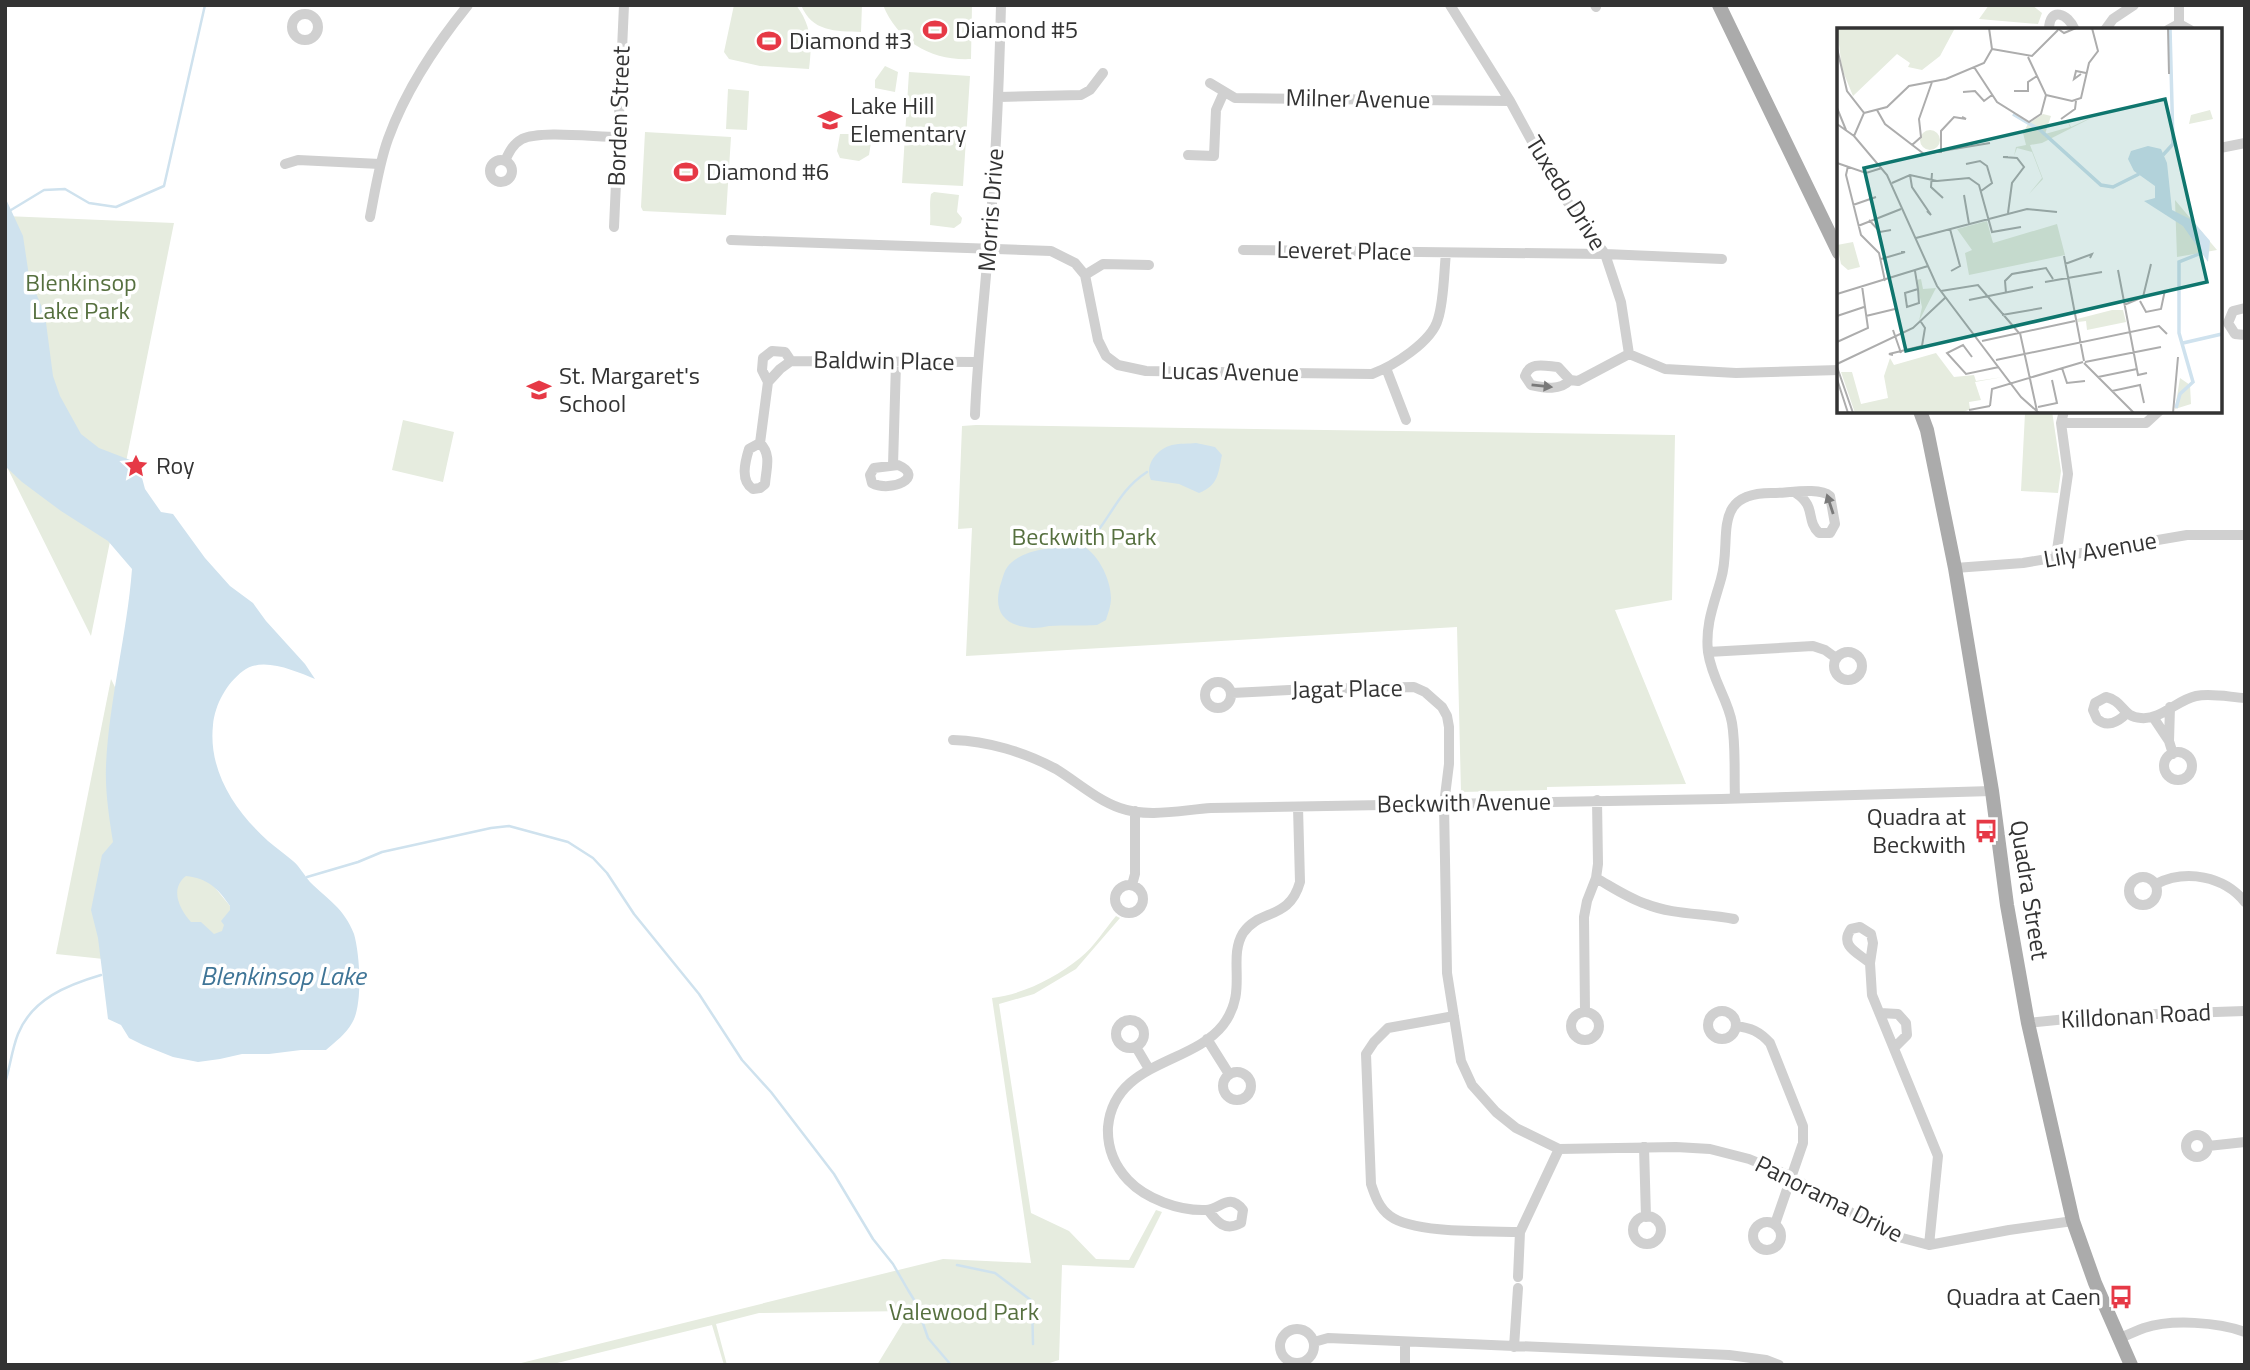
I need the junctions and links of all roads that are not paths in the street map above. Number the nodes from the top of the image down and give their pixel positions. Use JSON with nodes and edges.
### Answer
{"nodes":[{"id":1,"x":468,"y":5,"type":"edge"},
{"id":2,"x":624,"y":5,"type":"edge"},
{"id":3,"x":1001,"y":5,"type":"edge"},
{"id":4,"x":1450,"y":5,"type":"edge"},
{"id":5,"x":1719,"y":5,"type":"edge"},
{"id":6,"x":2134,"y":5,"type":"edge"},
{"id":7,"x":2179,"y":5,"type":"edge"},
{"id":8,"x":2179,"y":24,"type":"junction"},
{"id":9,"x":2050,"y":28,"type":"edge"},
{"id":10,"x":2074,"y":28,"type":"edge"},
{"id":11,"x":2106,"y":28,"type":"edge"},
{"id":12,"x":2172,"y":28,"type":"edge"},
{"id":13,"x":2186,"y":28,"type":"edge"},
{"id":14,"x":1104,"y":73,"type":"dead end"},
{"id":15,"x":1210,"y":83,"type":"dead end"},
{"id":16,"x":1224,"y":92,"type":"junction"},
{"id":17,"x":999,"y":97,"type":"junction"},
{"id":18,"x":1510,"y":101,"type":"junction"},
{"id":19,"x":618,"y":137,"type":"junction"},
{"id":20,"x":2245,"y":143,"type":"edge"},
{"id":21,"x":2222,"y":148,"type":"edge"},
{"id":22,"x":1188,"y":155,"type":"dead end"},
{"id":23,"x":505,"y":161,"type":"dead end"},
{"id":24,"x":285,"y":164,"type":"dead end"},
{"id":25,"x":380,"y":164,"type":"junction"},
{"id":26,"x":370,"y":217,"type":"dead end"},
{"id":27,"x":614,"y":227,"type":"dead end"},
{"id":28,"x":731,"y":240,"type":"dead end"},
{"id":29,"x":989,"y":249,"type":"junction"},
{"id":30,"x":1837,"y":249,"type":"edge"},
{"id":31,"x":1242,"y":250,"type":"dead end"},
{"id":32,"x":1446,"y":253,"type":"junction"},
{"id":33,"x":1605,"y":254,"type":"junction"},
{"id":34,"x":1722,"y":259,"type":"dead end"},
{"id":35,"x":1149,"y":265,"type":"dead end"},
{"id":36,"x":1085,"y":275,"type":"junction"},
{"id":37,"x":2245,"y":308,"type":"edge"},
{"id":38,"x":2245,"y":335,"type":"edge"},
{"id":39,"x":1629,"y":354,"type":"junction"},
{"id":40,"x":791,"y":361,"type":"junction"},
{"id":41,"x":976,"y":362,"type":"junction"},
{"id":42,"x":897,"y":363,"type":"junction"},
{"id":43,"x":1387,"y":368,"type":"junction"},
{"id":44,"x":1837,"y":370,"type":"edge"},
{"id":45,"x":1570,"y":380,"type":"dead end"},
{"id":46,"x":768,"y":382,"type":"junction"},
{"id":47,"x":1921,"y":413,"type":"edge"},
{"id":48,"x":2064,"y":413,"type":"edge"},
{"id":49,"x":2157,"y":413,"type":"edge"},
{"id":50,"x":975,"y":415,"type":"dead end"},
{"id":51,"x":1406,"y":420,"type":"dead end"},
{"id":52,"x":2062,"y":424,"type":"junction"},
{"id":53,"x":760,"y":443,"type":"dead end"},
{"id":54,"x":893,"y":465,"type":"dead end"},
{"id":55,"x":1796,"y":493,"type":"junction"},
{"id":56,"x":2245,"y":535,"type":"edge"},
{"id":57,"x":2056,"y":557,"type":"junction"},
{"id":58,"x":1955,"y":568,"type":"junction"},
{"id":59,"x":1708,"y":652,"type":"junction"},
{"id":60,"x":1836,"y":658,"type":"dead end"},
{"id":61,"x":1232,"y":693,"type":"dead end"},
{"id":62,"x":2245,"y":698,"type":"edge"},
{"id":63,"x":2171,"y":707,"type":"junction"},
{"id":64,"x":2126,"y":714,"type":"dead end"},
{"id":65,"x":2153,"y":717,"type":"junction"},
{"id":66,"x":953,"y":740,"type":"dead end"},
{"id":67,"x":2169,"y":741,"type":"junction"},
{"id":68,"x":2172,"y":754,"type":"dead end"},
{"id":69,"x":1992,"y":791,"type":"junction"},
{"id":70,"x":1735,"y":798,"type":"junction"},
{"id":71,"x":1597,"y":800,"type":"junction"},
{"id":72,"x":1444,"y":804,"type":"junction"},
{"id":73,"x":1298,"y":807,"type":"junction"},
{"id":74,"x":1135,"y":811,"type":"junction"},
{"id":75,"x":1596,"y":878,"type":"junction"},
{"id":76,"x":2156,"y":884,"type":"dead end"},
{"id":77,"x":1132,"y":885,"type":"dead end"},
{"id":78,"x":2245,"y":902,"type":"edge"},
{"id":79,"x":1734,"y":919,"type":"dead end"},
{"id":80,"x":1870,"y":963,"type":"dead end"},
{"id":81,"x":2245,"y":1011,"type":"edge"},
{"id":82,"x":1585,"y":1012,"type":"dead end"},
{"id":83,"x":1880,"y":1013,"type":"junction"},
{"id":84,"x":1454,"y":1016,"type":"junction"},
{"id":85,"x":2028,"y":1023,"type":"junction"},
{"id":86,"x":1736,"y":1026,"type":"dead end"},
{"id":87,"x":1207,"y":1039,"type":"junction"},
{"id":88,"x":1136,"y":1047,"type":"dead end"},
{"id":89,"x":1894,"y":1048,"type":"junction"},
{"id":90,"x":1150,"y":1069,"type":"junction"},
{"id":91,"x":1229,"y":1074,"type":"dead end"},
{"id":92,"x":2245,"y":1142,"type":"edge"},
{"id":93,"x":2208,"y":1146,"type":"dead end"},
{"id":94,"x":1644,"y":1147,"type":"junction"},
{"id":95,"x":1559,"y":1149,"type":"junction"},
{"id":96,"x":1790,"y":1176,"type":"junction"},
{"id":97,"x":1208,"y":1210,"type":"dead end"},
{"id":98,"x":1646,"y":1217,"type":"dead end"},
{"id":99,"x":2073,"y":1221,"type":"junction"},
{"id":100,"x":1774,"y":1224,"type":"dead end"},
{"id":101,"x":1520,"y":1232,"type":"junction"},
{"id":102,"x":1929,"y":1245,"type":"junction"},
{"id":103,"x":2245,"y":1332,"type":"edge"},
{"id":104,"x":2118,"y":1339,"type":"junction"},
{"id":105,"x":1314,"y":1342,"type":"dead end"},
{"id":106,"x":1405,"y":1342,"type":"junction"},
{"id":107,"x":1514,"y":1347,"type":"junction"},
{"id":108,"x":1674,"y":1353,"type":"junction"},
{"id":109,"x":1405,"y":1365,"type":"edge"},
{"id":110,"x":1674,"y":1365,"type":"edge"},
{"id":111,"x":1779,"y":1365,"type":"edge"},
{"id":112,"x":2131,"y":1365,"type":"edge"}],
"edges":[{"from":1,"to":25,"type":"street"},
{"from":2,"to":19,"type":"street","name":"Borden Street"},
{"from":3,"to":17,"type":"street","name":"Morris Drive"},
{"from":4,"to":18,"type":"street","name":"Tuxedo Drive"},
{"from":5,"to":30,"type":"main road"},
{"from":6,"to":11,"type":"street"},
{"from":7,"to":8,"type":"street"},
{"from":8,"to":12,"type":"street"},
{"from":8,"to":13,"type":"street"},
{"from":9,"to":10,"type":"street"},
{"from":14,"to":17,"type":"street"},
{"from":15,"to":16,"type":"street","name":"Milner Avenue"},
{"from":16,"to":18,"type":"street","name":"Milner Avenue"},
{"from":16,"to":22,"type":"street"},
{"from":17,"to":29,"type":"street","name":"Morris Drive"},
{"from":18,"to":33,"type":"street","name":"Tuxedo Drive"},
{"from":19,"to":23,"type":"street"},
{"from":19,"to":27,"type":"street","name":"Borden Street"},
{"from":20,"to":21,"type":"street"},
{"from":24,"to":25,"type":"street"},
{"from":25,"to":26,"type":"street"},
{"from":28,"to":29,"type":"street"},
{"from":29,"to":36,"type":"street"},
{"from":29,"to":41,"type":"street","name":"Morris Drive"},
{"from":31,"to":32,"type":"street","name":"Leveret Place"},
{"from":32,"to":33,"type":"street"},
{"from":32,"to":43,"type":"street","name":"Lucas Avenue"},
{"from":33,"to":34,"type":"street"},
{"from":33,"to":39,"type":"street","name":"Tuxedo Drive"},
{"from":35,"to":36,"type":"street"},
{"from":36,"to":43,"type":"street","name":"Lucas Avenue"},
{"from":37,"to":38,"type":"street"},
{"from":39,"to":44,"type":"street"},
{"from":39,"to":45,"type":"street"},
{"from":40,"to":42,"type":"street","name":"Baldwin Place"},
{"from":40,"to":46,"type":"street","name":"Baldwin Place"},
{"from":40,"to":46,"type":"street","name":"Baldwin Place"},
{"from":41,"to":42,"type":"street","name":"Baldwin Place"},
{"from":41,"to":50,"type":"street","name":"Morris Drive"},
{"from":42,"to":54,"type":"street"},
{"from":43,"to":51,"type":"street"},
{"from":46,"to":53,"type":"street","name":"Baldwin Place"},
{"from":47,"to":58,"type":"main road","name":"Quadra Street"},
{"from":48,"to":52,"type":"street"},
{"from":49,"to":52,"type":"street"},
{"from":52,"to":57,"type":"street"},
{"from":55,"to":55,"type":"street","one_way":true},
{"from":55,"to":59,"type":"street"},
{"from":56,"to":57,"type":"street","name":"Lily Avenue"},
{"from":57,"to":58,"type":"street","name":"Lily Avenue"},
{"from":58,"to":69,"type":"main road","name":"Quadra Street"},
{"from":59,"to":60,"type":"street"},
{"from":59,"to":70,"type":"street"},
{"from":61,"to":72,"type":"street","name":"Jagat Place"},
{"from":62,"to":63,"type":"street"},
{"from":63,"to":65,"type":"street"},
{"from":63,"to":67,"type":"street"},
{"from":64,"to":65,"type":"street"},
{"from":65,"to":67,"type":"street"},
{"from":66,"to":74,"type":"street","name":"Beckwith Avenue"},
{"from":67,"to":68,"type":"street"},
{"from":69,"to":70,"type":"street","name":"Beckwith Avenue"},
{"from":69,"to":85,"type":"main road","name":"Quadra Street"},
{"from":70,"to":71,"type":"street","name":"Beckwith Avenue"},
{"from":71,"to":72,"type":"street","name":"Beckwith Avenue"},
{"from":71,"to":75,"type":"street"},
{"from":72,"to":73,"type":"street","name":"Beckwith Avenue"},
{"from":72,"to":84,"type":"street","name":"Panorama Drive"},
{"from":73,"to":74,"type":"street","name":"Beckwith Avenue"},
{"from":73,"to":87,"type":"street"},
{"from":74,"to":77,"type":"street"},
{"from":75,"to":79,"type":"street"},
{"from":75,"to":82,"type":"street"},
{"from":76,"to":78,"type":"street"},
{"from":80,"to":83,"type":"street"},
{"from":81,"to":85,"type":"street","name":"Killdonan Road"},
{"from":83,"to":89,"type":"street"},
{"from":83,"to":89,"type":"street"},
{"from":84,"to":95,"type":"street","name":"Panorama Drive"},
{"from":84,"to":101,"type":"street"},
{"from":85,"to":99,"type":"main road","name":"Quadra Street"},
{"from":86,"to":96,"type":"street"},
{"from":87,"to":90,"type":"street"},
{"from":87,"to":91,"type":"street"},
{"from":88,"to":90,"type":"street"},
{"from":89,"to":102,"type":"street"},
{"from":90,"to":97,"type":"street"},
{"from":92,"to":93,"type":"street"},
{"from":94,"to":95,"type":"street","name":"Panorama Drive"},
{"from":94,"to":96,"type":"street","name":"Panorama Drive"},
{"from":94,"to":98,"type":"street"},
{"from":95,"to":101,"type":"street"},
{"from":96,"to":100,"type":"street"},
{"from":96,"to":102,"type":"street","name":"Panorama Drive"},
{"from":99,"to":102,"type":"street","name":"Panorama Drive"},
{"from":99,"to":104,"type":"main road","name":"Quadra Street"},
{"from":101,"to":107,"type":"street"},
{"from":103,"to":104,"type":"street"},
{"from":104,"to":112,"type":"main road","name":"Quadra Street"},
{"from":105,"to":106,"type":"street"},
{"from":106,"to":107,"type":"street"},
{"from":106,"to":109,"type":"street"},
{"from":107,"to":108,"type":"street"},
{"from":108,"to":110,"type":"street"},
{"from":108,"to":111,"type":"street"}]}
